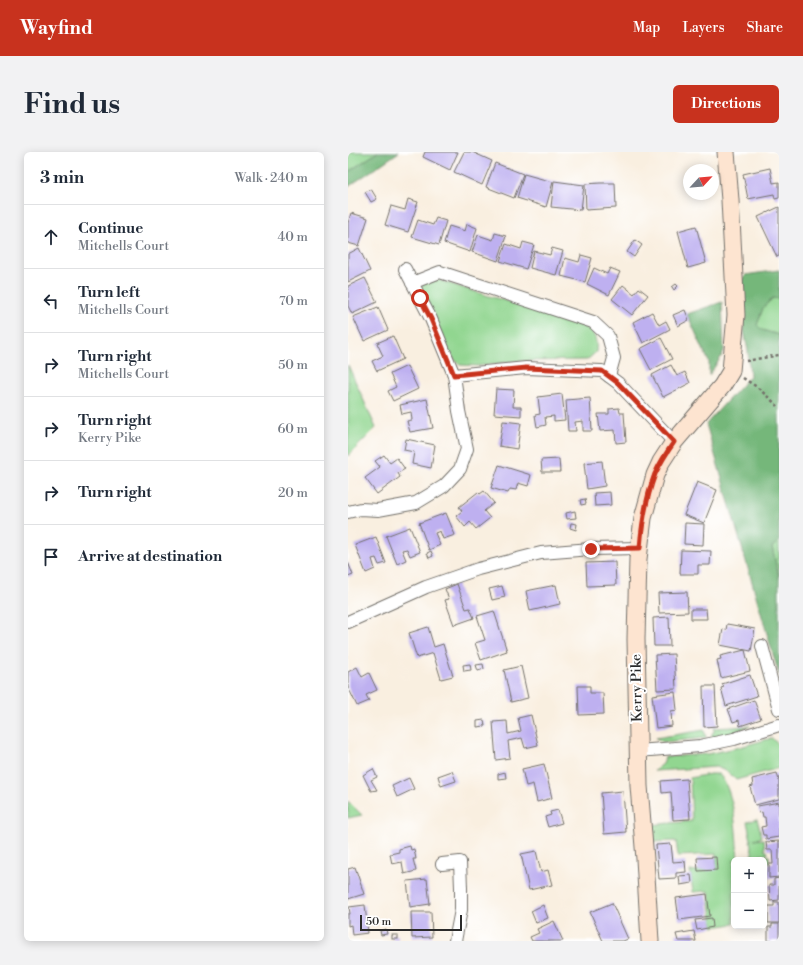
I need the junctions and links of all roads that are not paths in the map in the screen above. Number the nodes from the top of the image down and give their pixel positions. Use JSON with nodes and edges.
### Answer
{"nodes":[{"id":1,"x":726,"y":152,"type":"edge"},
{"id":2,"x":405,"y":269,"type":"dead end"},
{"id":3,"x":412,"y":283,"type":"junction"},
{"id":4,"x":454,"y":375,"type":"junction"},
{"id":5,"x":609,"y":376,"type":"junction"},
{"id":6,"x":674,"y":442,"type":"junction"},
{"id":7,"x":348,"y":512,"type":"edge"},
{"id":8,"x":640,"y":548,"type":"junction"},
{"id":9,"x":348,"y":622,"type":"edge"},
{"id":10,"x":762,"y":646,"type":"dead end"},
{"id":11,"x":779,"y":709,"type":"edge"},
{"id":12,"x":779,"y":725,"type":"edge"},
{"id":13,"x":638,"y":751,"type":"junction"},
{"id":14,"x":442,"y":864,"type":"dead end"},
{"id":15,"x":455,"y":941,"type":"edge"},
{"id":16,"x":650,"y":941,"type":"edge"}],
"edges":[{"from":1,"to":6,"type":"street","name":"Kerry Pike"},
{"from":2,"to":3,"type":"street"},
{"from":3,"to":4,"type":"street"},
{"from":3,"to":5,"type":"street"},
{"from":4,"to":5,"type":"street"},
{"from":4,"to":7,"type":"street"},
{"from":5,"to":6,"type":"street"},
{"from":6,"to":8,"type":"street","name":"Kerry Pike"},
{"from":8,"to":9,"type":"street"},
{"from":8,"to":13,"type":"street","name":"Kerry Pike"},
{"from":10,"to":11,"type":"street"},
{"from":12,"to":13,"type":"street"},
{"from":13,"to":16,"type":"street","name":"Kerry Pike"},
{"from":14,"to":15,"type":"street"}]}
